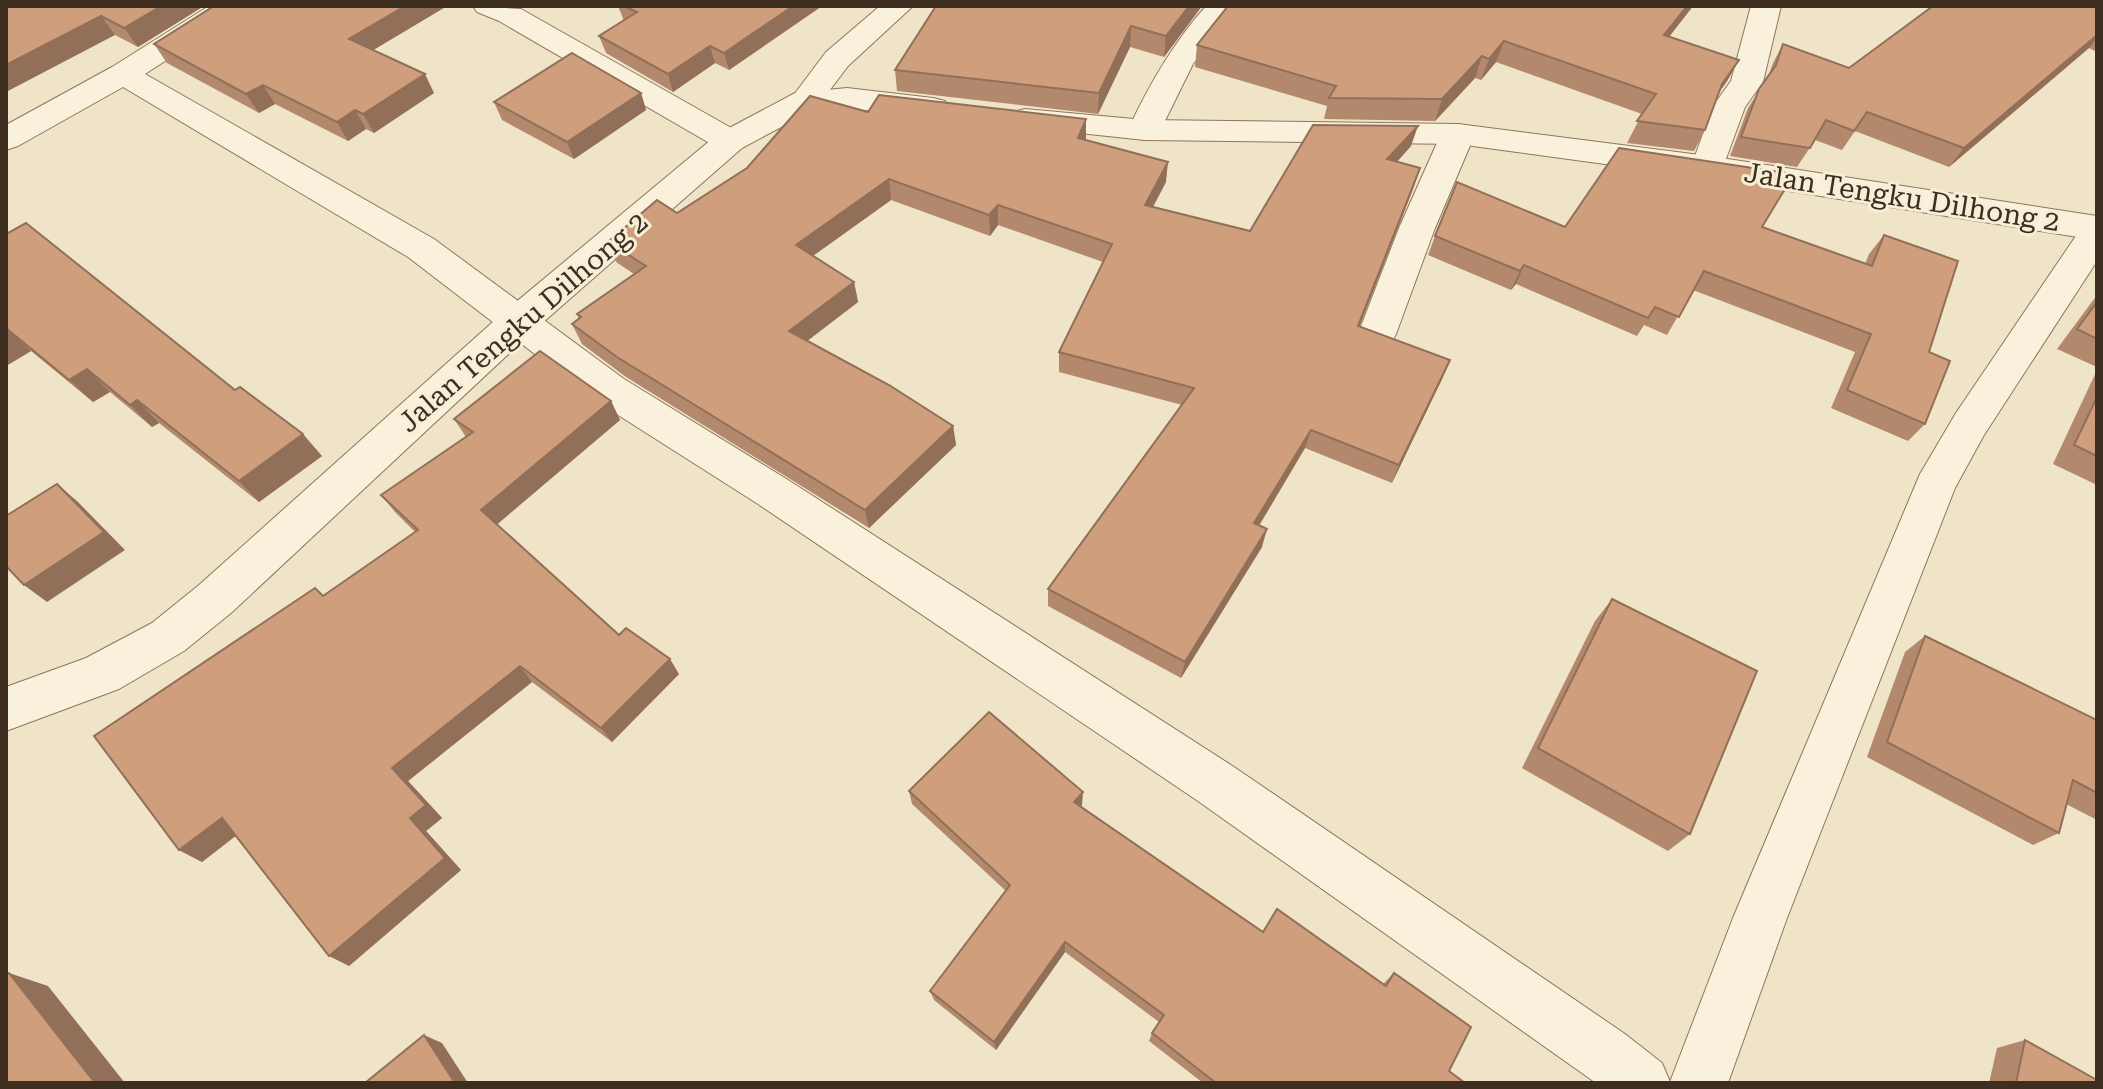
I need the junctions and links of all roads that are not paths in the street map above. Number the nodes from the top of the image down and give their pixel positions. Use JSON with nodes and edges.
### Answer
{"nodes":[{"id":1,"x":230,"y":6,"type":"edge"},
{"id":2,"x":488,"y":6,"type":"edge"},
{"id":3,"x":898,"y":6,"type":"edge"},
{"id":4,"x":1222,"y":6,"type":"edge"},
{"id":5,"x":1766,"y":6,"type":"edge"},
{"id":6,"x":123,"y":74,"type":"junction"},
{"id":7,"x":806,"y":100,"type":"junction"},
{"id":8,"x":1145,"y":130,"type":"junction"},
{"id":9,"x":1458,"y":134,"type":"junction"},
{"id":10,"x":6,"y":139,"type":"edge"},
{"id":11,"x":730,"y":141,"type":"junction"},
{"id":12,"x":1708,"y":167,"type":"junction"},
{"id":13,"x":2097,"y":231,"type":"edge"},
{"id":14,"x":518,"y":322,"type":"junction"},
{"id":15,"x":1377,"y":334,"type":"edge"},
{"id":16,"x":6,"y":709,"type":"edge"},
{"id":17,"x":1616,"y":1073,"type":"edge"},
{"id":18,"x":1699,"y":1083,"type":"edge"}],
"edges":[{"from":1,"to":6,"type":"street"},
{"from":2,"to":11,"type":"street"},
{"from":3,"to":7,"type":"street"},
{"from":4,"to":8,"type":"street"},
{"from":5,"to":12,"type":"street"},
{"from":6,"to":10,"type":"street"},
{"from":6,"to":14,"type":"street"},
{"from":7,"to":8,"type":"street","name":"Jalan Tengku Dilhong 2"},
{"from":7,"to":11,"type":"street","name":"Jalan Tengku Dilhong 2"},
{"from":8,"to":9,"type":"street","name":"Jalan Tengku Dilhong 2"},
{"from":9,"to":12,"type":"street","name":"Jalan Tengku Dilhong 2"},
{"from":9,"to":15,"type":"street"},
{"from":11,"to":14,"type":"street","name":"Jalan Tengku Dilhong 2"},
{"from":12,"to":13,"type":"street","name":"Jalan Tengku Dilhong 2"},
{"from":13,"to":18,"type":"street"},
{"from":14,"to":16,"type":"street","name":"Jalan Tengku Dilhong 2"},
{"from":14,"to":17,"type":"street"}]}
